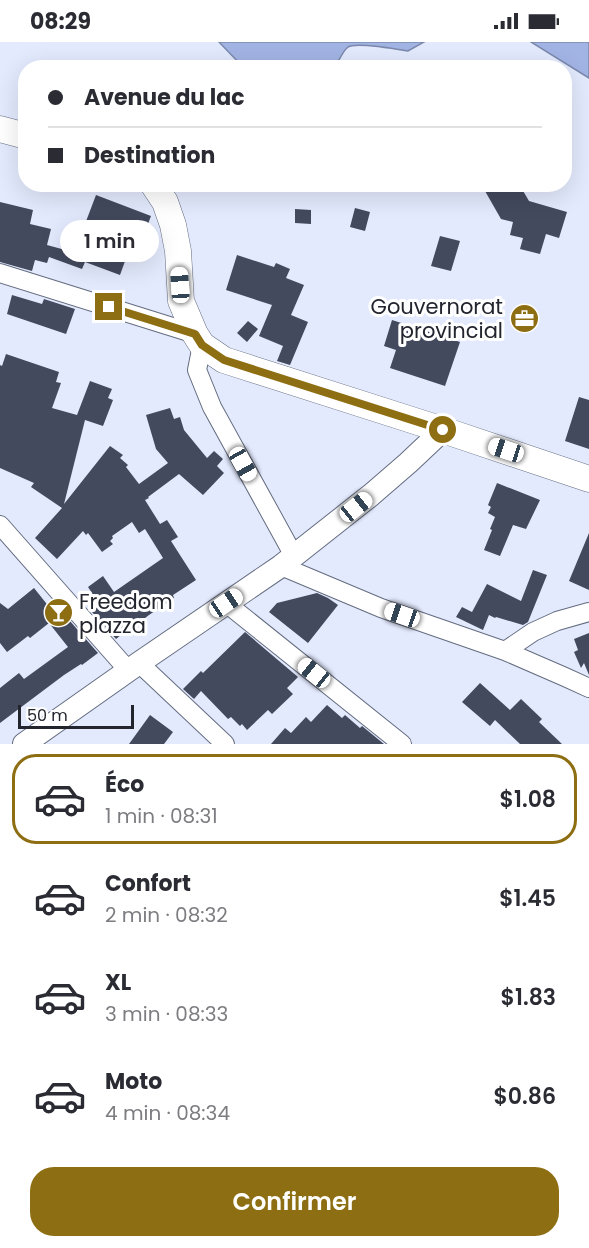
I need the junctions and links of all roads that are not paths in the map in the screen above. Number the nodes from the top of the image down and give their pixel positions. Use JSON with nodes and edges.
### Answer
{"nodes":[{"id":1,"x":0,"y":129,"type":"edge"},
{"id":2,"x":18,"y":134,"type":"edge"},
{"id":3,"x":158,"y":192,"type":"edge"},
{"id":4,"x":0,"y":273,"type":"edge"},
{"id":5,"x":199,"y":340,"type":"junction"},
{"id":6,"x":443,"y":430,"type":"junction"},
{"id":7,"x":589,"y":478,"type":"edge"},
{"id":8,"x":0,"y":525,"type":"edge"},
{"id":9,"x":288,"y":561,"type":"junction"},
{"id":10,"x":226,"y":603,"type":"junction"},
{"id":11,"x":589,"y":612,"type":"edge"},
{"id":12,"x":505,"y":651,"type":"junction"},
{"id":13,"x":134,"y":666,"type":"junction"},
{"id":14,"x":589,"y":688,"type":"edge"},
{"id":15,"x":24,"y":744,"type":"edge"},
{"id":16,"x":225,"y":744,"type":"edge"},
{"id":17,"x":402,"y":744,"type":"edge"}],
"edges":[{"from":1,"to":2,"type":"main road"},
{"from":3,"to":5,"type":"main road"},
{"from":4,"to":5,"type":"street"},
{"from":5,"to":6,"type":"main road"},
{"from":5,"to":9,"type":"street"},
{"from":6,"to":7,"type":"main road"},
{"from":6,"to":9,"type":"street"},
{"from":8,"to":13,"type":"street"},
{"from":9,"to":10,"type":"street"},
{"from":9,"to":12,"type":"street"},
{"from":10,"to":13,"type":"street"},
{"from":10,"to":17,"type":"street"},
{"from":11,"to":12,"type":"street"},
{"from":12,"to":14,"type":"street"},
{"from":13,"to":15,"type":"street"},
{"from":13,"to":16,"type":"street"}]}
